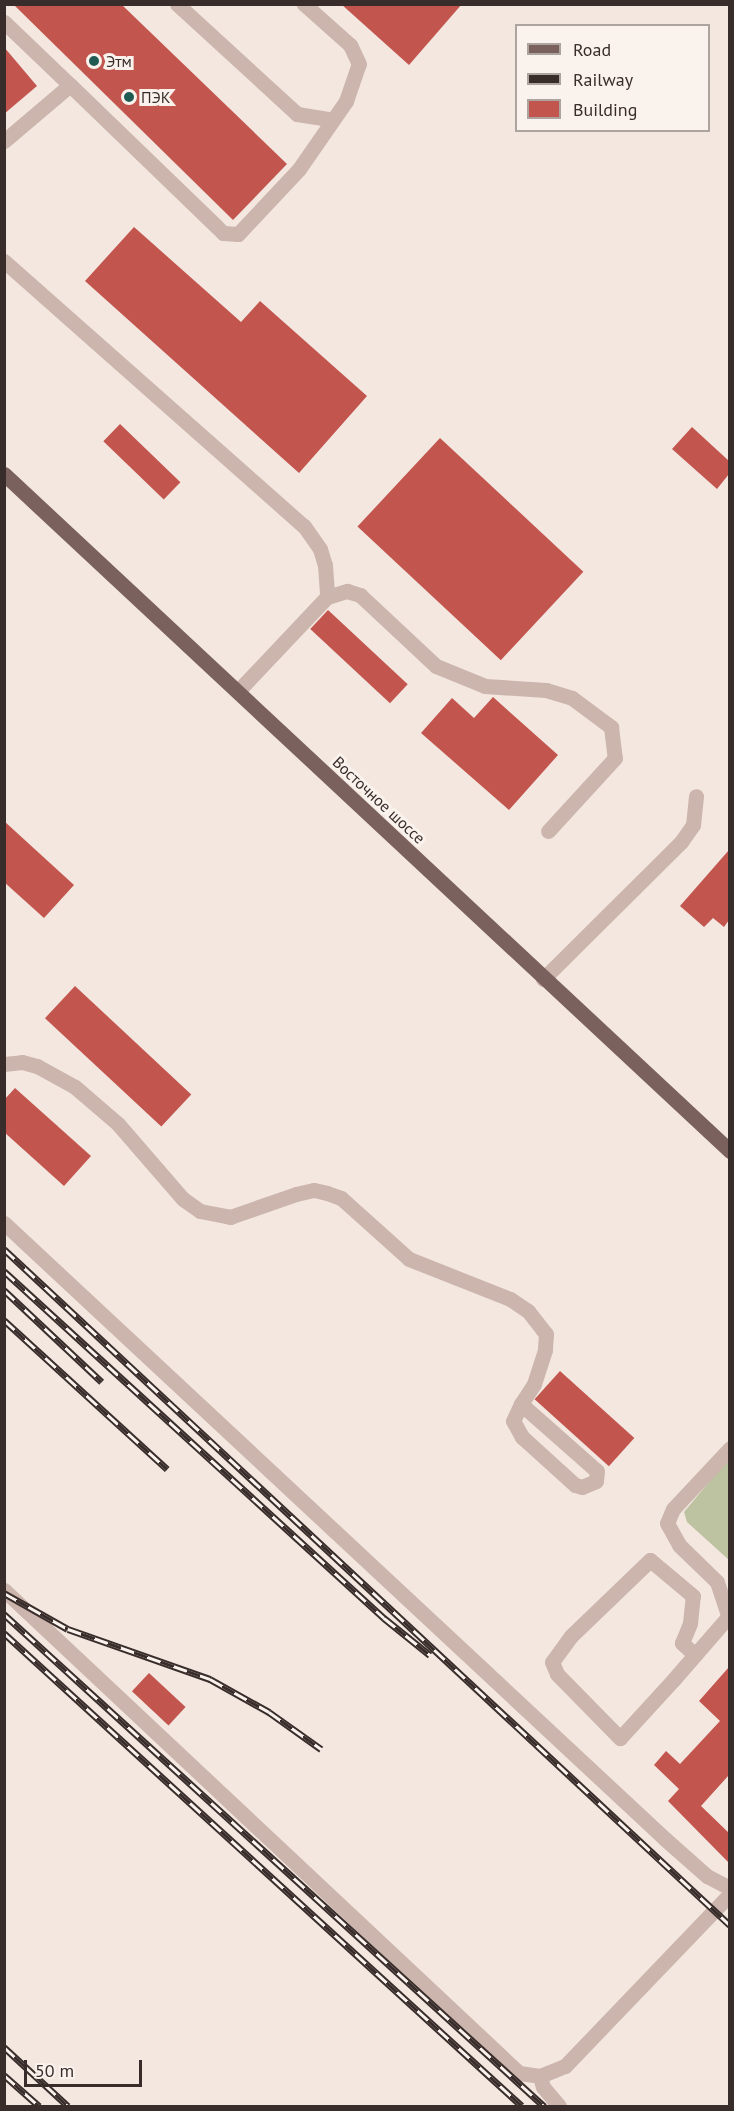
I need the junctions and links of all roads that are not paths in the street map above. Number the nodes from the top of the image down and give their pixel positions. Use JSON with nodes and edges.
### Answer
{"nodes":[{"id":1,"x":177,"y":4,"type":"edge"},
{"id":2,"x":303,"y":4,"type":"edge"},
{"id":3,"x":4,"y":22,"type":"edge"},
{"id":4,"x":70,"y":85,"type":"junction"},
{"id":5,"x":333,"y":120,"type":"junction"},
{"id":6,"x":4,"y":141,"type":"edge"},
{"id":7,"x":4,"y":261,"type":"edge"},
{"id":8,"x":4,"y":474,"type":"edge"},
{"id":9,"x":327,"y":597,"type":"junction"},
{"id":10,"x":238,"y":691,"type":"junction"},
{"id":11,"x":696,"y":796,"type":"dead end"},
{"id":12,"x":548,"y":831,"type":"dead end"},
{"id":13,"x":543,"y":980,"type":"junction"},
{"id":14,"x":4,"y":1064,"type":"edge"},
{"id":15,"x":729,"y":1151,"type":"edge"},
{"id":16,"x":4,"y":1223,"type":"edge"},
{"id":17,"x":521,"y":1404,"type":"junction"},
{"id":18,"x":729,"y":1448,"type":"edge"},
{"id":19,"x":4,"y":1590,"type":"edge"},
{"id":20,"x":728,"y":1619,"type":"edge"},
{"id":21,"x":694,"y":1655,"type":"junction"},
{"id":22,"x":729,"y":1888,"type":"edge"},
{"id":23,"x":729,"y":1894,"type":"edge"},
{"id":24,"x":540,"y":2076,"type":"junction"},
{"id":25,"x":559,"y":2106,"type":"edge"}],
"edges":[{"from":1,"to":5,"type":"lane"},
{"from":2,"to":5,"type":"lane"},
{"from":3,"to":4,"type":"lane"},
{"from":4,"to":5,"type":"lane"},
{"from":4,"to":6,"type":"lane"},
{"from":7,"to":9,"type":"lane"},
{"from":8,"to":10,"type":"main road","name":"Восточное шоссе"},
{"from":9,"to":10,"type":"lane"},
{"from":9,"to":12,"type":"lane"},
{"from":10,"to":13,"type":"main road","name":"Восточное шоссе"},
{"from":11,"to":13,"type":"lane"},
{"from":13,"to":15,"type":"main road","name":"Восточное шоссе"},
{"from":14,"to":17,"type":"lane"},
{"from":16,"to":22,"type":"lane"},
{"from":17,"to":17,"type":"lane"},
{"from":18,"to":20,"type":"lane"},
{"from":19,"to":24,"type":"lane"},
{"from":20,"to":21,"type":"lane"},
{"from":21,"to":21,"type":"lane"},
{"from":23,"to":24,"type":"lane"},
{"from":24,"to":25,"type":"lane"}]}
